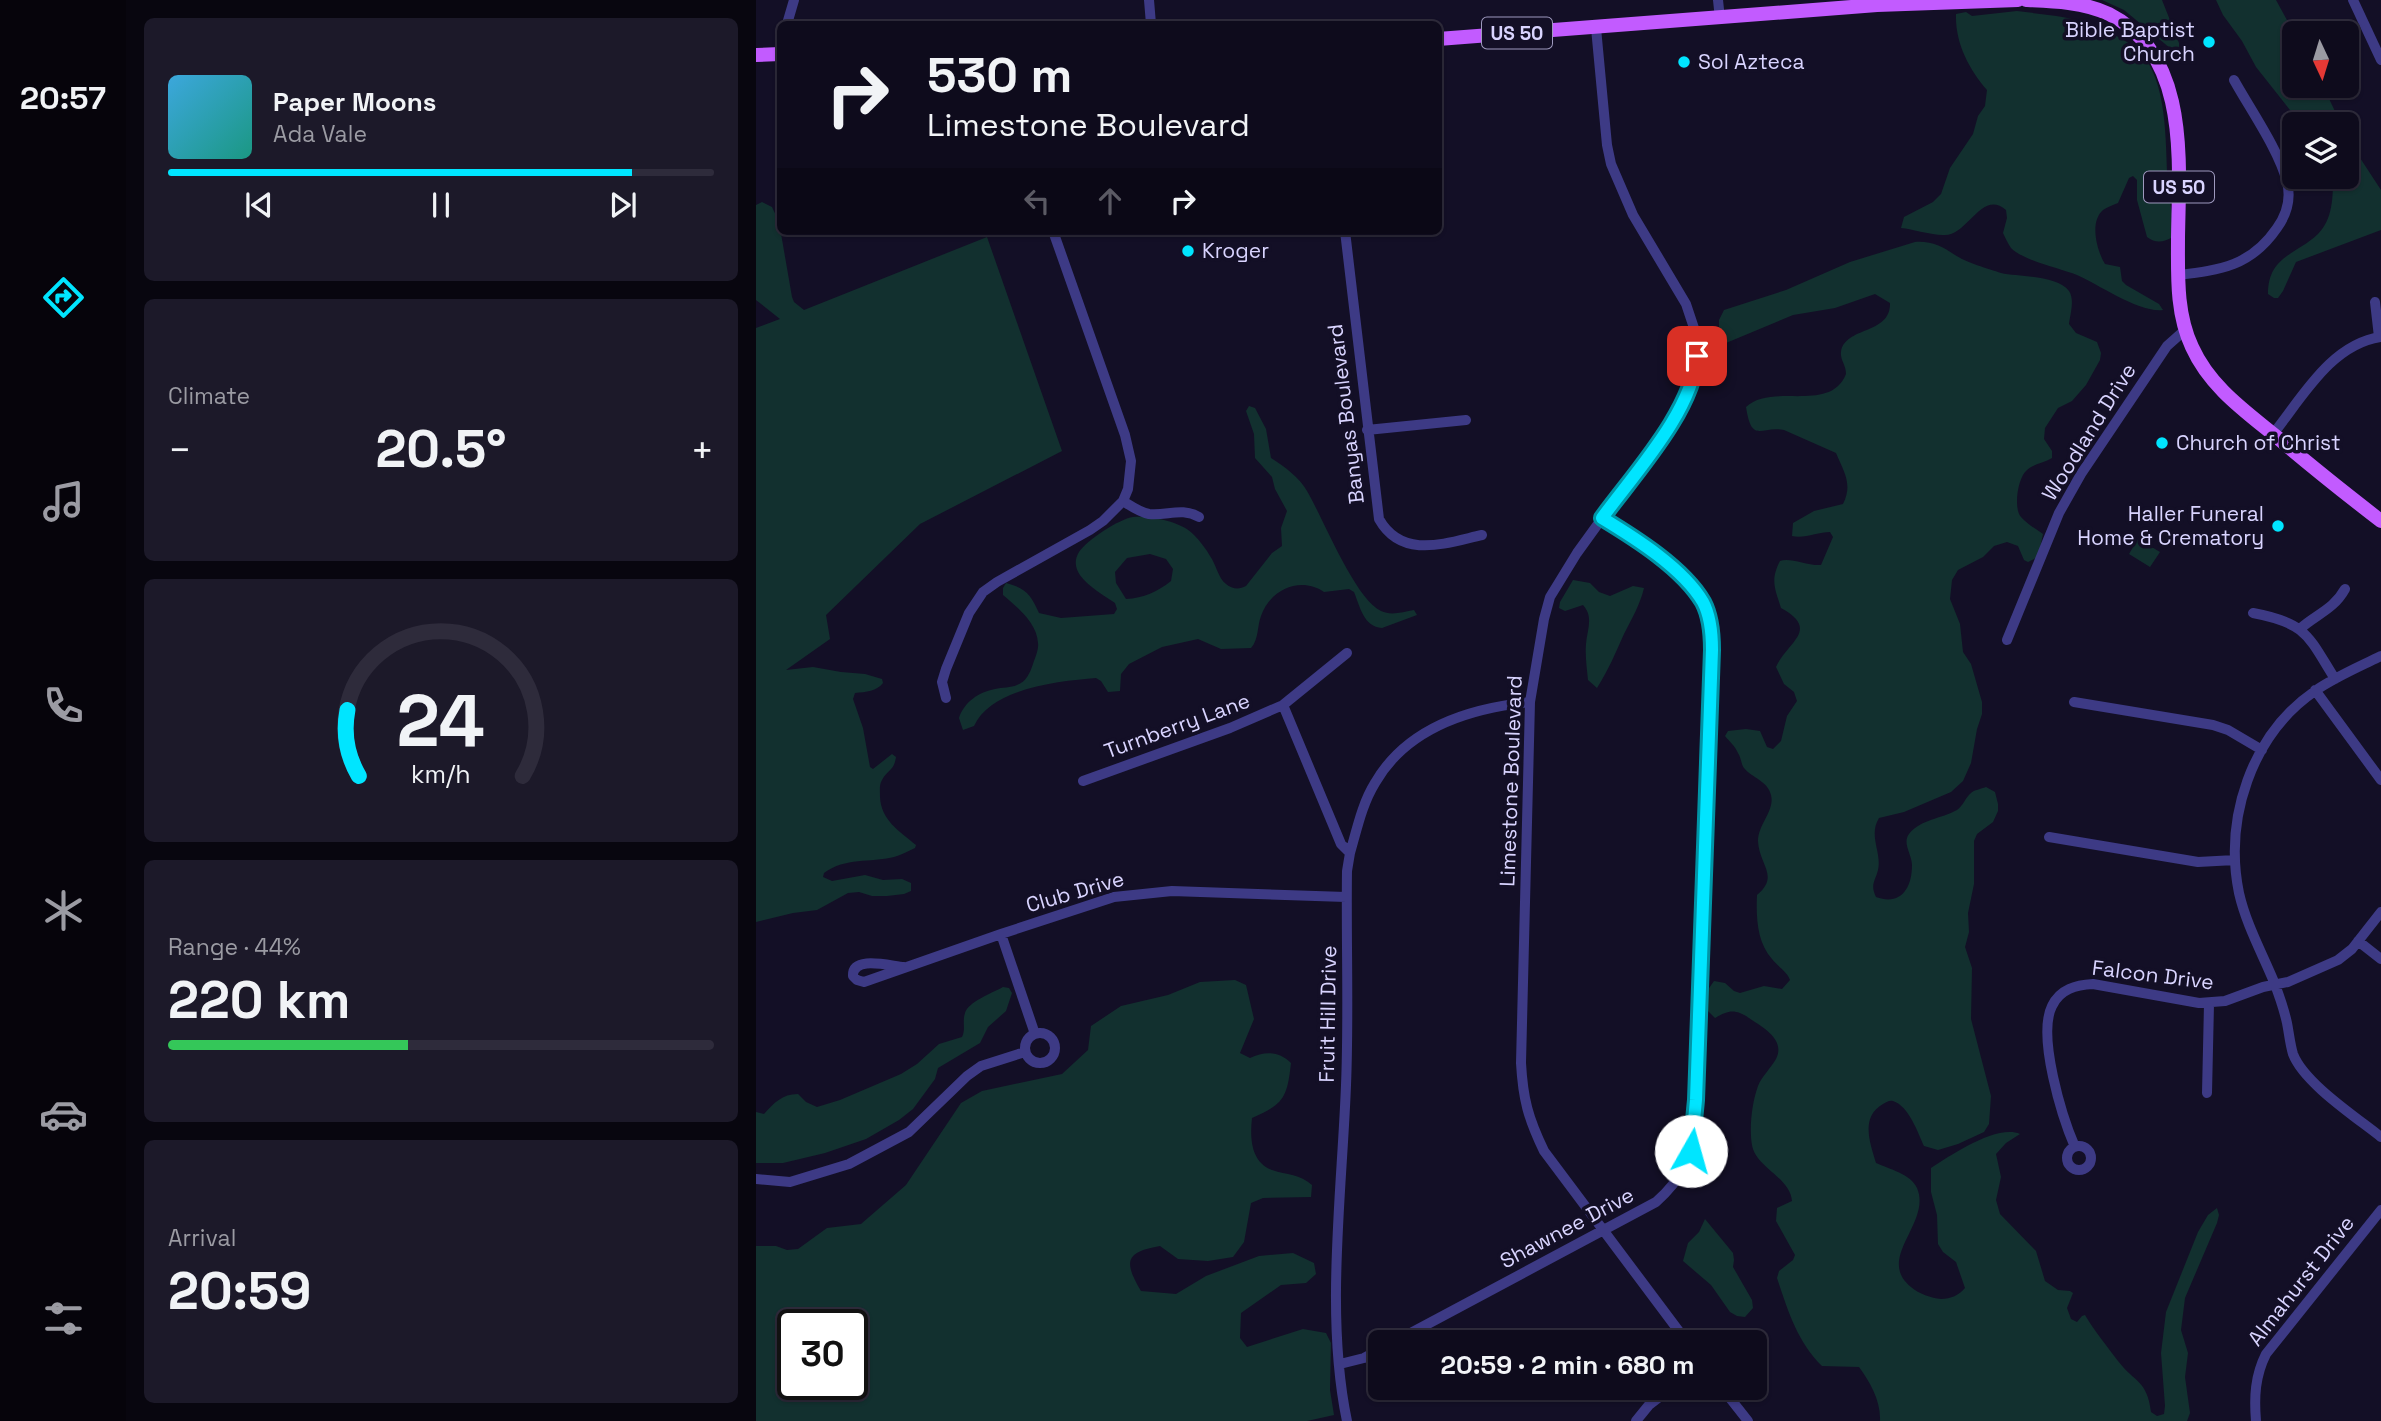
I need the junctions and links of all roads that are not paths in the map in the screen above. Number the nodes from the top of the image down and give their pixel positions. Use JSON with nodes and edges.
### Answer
{"nodes":[{"id":1,"x":794,"y":0,"type":"edge"},
{"id":2,"x":1149,"y":0,"type":"edge"},
{"id":3,"x":1718,"y":0,"type":"edge"},
{"id":4,"x":2018,"y":0,"type":"edge"},
{"id":5,"x":2026,"y":0,"type":"edge"},
{"id":6,"x":2358,"y":2,"type":"edge"},
{"id":7,"x":1866,"y":3,"type":"edge"},
{"id":8,"x":1720,"y":19,"type":"junction"},
{"id":9,"x":788,"y":21,"type":"edge"},
{"id":10,"x":1151,"y":21,"type":"edge"},
{"id":11,"x":1596,"y":28,"type":"junction"},
{"id":12,"x":1442,"y":39,"type":"edge"},
{"id":13,"x":777,"y":54,"type":"edge"},
{"id":14,"x":756,"y":55,"type":"edge"},
{"id":15,"x":2381,"y":60,"type":"edge"},
{"id":16,"x":2234,"y":80,"type":"dead end"},
{"id":17,"x":1054,"y":235,"type":"edge"},
{"id":18,"x":1345,"y":235,"type":"edge"},
{"id":19,"x":2178,"y":275,"type":"junction"},
{"id":20,"x":2375,"y":302,"type":"dead end"},
{"id":21,"x":2185,"y":330,"type":"junction"},
{"id":22,"x":2380,"y":337,"type":"edge"},
{"id":23,"x":1466,"y":419,"type":"dead end"},
{"id":24,"x":1367,"y":430,"type":"junction"},
{"id":25,"x":2273,"y":434,"type":"junction"},
{"id":26,"x":1123,"y":501,"type":"junction"},
{"id":27,"x":1199,"y":517,"type":"dead end"},
{"id":28,"x":1602,"y":518,"type":"junction"},
{"id":29,"x":2381,"y":521,"type":"edge"},
{"id":30,"x":1482,"y":535,"type":"dead end"},
{"id":31,"x":2345,"y":589,"type":"dead end"},
{"id":32,"x":2253,"y":613,"type":"dead end"},
{"id":33,"x":2301,"y":628,"type":"junction"},
{"id":34,"x":2007,"y":640,"type":"dead end"},
{"id":35,"x":1347,"y":653,"type":"dead end"},
{"id":36,"x":2381,"y":656,"type":"edge"},
{"id":37,"x":2335,"y":679,"type":"junction"},
{"id":38,"x":2315,"y":691,"type":"junction"},
{"id":39,"x":946,"y":698,"type":"dead end"},
{"id":40,"x":1530,"y":702,"type":"junction"},
{"id":41,"x":2074,"y":702,"type":"dead end"},
{"id":42,"x":1283,"y":705,"type":"junction"},
{"id":43,"x":2262,"y":750,"type":"junction"},
{"id":44,"x":2381,"y":780,"type":"edge"},
{"id":45,"x":1083,"y":781,"type":"dead end"},
{"id":46,"x":2049,"y":837,"type":"dead end"},
{"id":47,"x":1350,"y":853,"type":"junction"},
{"id":48,"x":2235,"y":860,"type":"junction"},
{"id":49,"x":1346,"y":897,"type":"junction"},
{"id":50,"x":2381,"y":912,"type":"edge"},
{"id":51,"x":1000,"y":934,"type":"junction"},
{"id":52,"x":2358,"y":941,"type":"junction"},
{"id":53,"x":2381,"y":959,"type":"edge"},
{"id":54,"x":904,"y":967,"type":"dead end"},
{"id":55,"x":2275,"y":984,"type":"junction"},
{"id":56,"x":2209,"y":1004,"type":"junction"},
{"id":57,"x":1035,"y":1034,"type":"junction"},
{"id":58,"x":1025,"y":1052,"type":"junction"},
{"id":59,"x":2207,"y":1093,"type":"dead end"},
{"id":60,"x":2381,"y":1137,"type":"edge"},
{"id":61,"x":2075,"y":1147,"type":"dead end"},
{"id":62,"x":756,"y":1179,"type":"edge"},
{"id":63,"x":2381,"y":1210,"type":"edge"},
{"id":64,"x":1603,"y":1230,"type":"junction"},
{"id":65,"x":1416,"y":1330,"type":"edge"},
{"id":66,"x":1678,"y":1330,"type":"edge"},
{"id":67,"x":1368,"y":1356,"type":"edge"},
{"id":68,"x":1340,"y":1364,"type":"junction"},
{"id":69,"x":1655,"y":1400,"type":"edge"},
{"id":70,"x":1731,"y":1400,"type":"edge"},
{"id":71,"x":1347,"y":1421,"type":"edge"},
{"id":72,"x":1636,"y":1421,"type":"edge"},
{"id":73,"x":1748,"y":1421,"type":"edge"},
{"id":74,"x":2256,"y":1421,"type":"edge"}],
"edges":[{"from":1,"to":9,"type":"street"},
{"from":2,"to":10,"type":"street"},
{"from":3,"to":8,"type":"street"},
{"from":4,"to":7,"type":"main road","number":"US 50"},
{"from":5,"to":19,"type":"main road","number":"US 50"},
{"from":6,"to":15,"type":"street"},
{"from":7,"to":8,"type":"main road","number":"US 50"},
{"from":8,"to":11,"type":"main road","number":"US 50"},
{"from":11,"to":12,"type":"main road","number":"US 50"},
{"from":11,"to":28,"type":"street","name":"Limestone Boulevard"},
{"from":13,"to":14,"type":"main road"},
{"from":16,"to":19,"type":"street"},
{"from":17,"to":26,"type":"street"},
{"from":18,"to":24,"type":"street","name":"Banyas Boulevard"},
{"from":19,"to":21,"type":"main road","number":"US 50"},
{"from":20,"to":22,"type":"street"},
{"from":21,"to":25,"type":"main road","number":"US 50"},
{"from":21,"to":34,"type":"street","name":"Woodland Drive"},
{"from":22,"to":25,"type":"street"},
{"from":23,"to":24,"type":"street"},
{"from":24,"to":30,"type":"street","name":"Banyas Boulevard"},
{"from":25,"to":29,"type":"main road","number":"US 50"},
{"from":26,"to":27,"type":"street"},
{"from":26,"to":39,"type":"street"},
{"from":28,"to":40,"type":"street","name":"Limestone Boulevard"},
{"from":28,"to":64,"type":"street","name":"Shawnee Drive"},
{"from":31,"to":33,"type":"street"},
{"from":32,"to":33,"type":"street"},
{"from":33,"to":37,"type":"street"},
{"from":35,"to":42,"type":"street"},
{"from":36,"to":37,"type":"street"},
{"from":37,"to":38,"type":"street"},
{"from":38,"to":43,"type":"street"},
{"from":38,"to":44,"type":"street"},
{"from":40,"to":47,"type":"street"},
{"from":40,"to":64,"type":"street","name":"Limestone Boulevard"},
{"from":41,"to":43,"type":"street"},
{"from":42,"to":45,"type":"street","name":"Turnberry Lane"},
{"from":42,"to":47,"type":"street"},
{"from":43,"to":48,"type":"street"},
{"from":46,"to":48,"type":"street"},
{"from":47,"to":49,"type":"street","name":"Fruit Hill Drive"},
{"from":48,"to":55,"type":"street"},
{"from":49,"to":51,"type":"street","name":"Club Drive"},
{"from":49,"to":68,"type":"street","name":"Fruit Hill Drive"},
{"from":50,"to":52,"type":"street","name":"Falcon Drive"},
{"from":51,"to":54,"type":"street","name":"Club Drive"},
{"from":51,"to":57,"type":"street"},
{"from":52,"to":53,"type":"street"},
{"from":52,"to":55,"type":"street","name":"Falcon Drive"},
{"from":55,"to":56,"type":"street","name":"Falcon Drive"},
{"from":55,"to":60,"type":"street"},
{"from":56,"to":59,"type":"street"},
{"from":56,"to":61,"type":"street","name":"Falcon Drive"},
{"from":57,"to":58,"type":"street"},
{"from":57,"to":58,"type":"street"},
{"from":58,"to":62,"type":"street"},
{"from":63,"to":74,"type":"street","name":"Almahurst Drive"},
{"from":64,"to":65,"type":"street","name":"Shawnee Drive"},
{"from":64,"to":66,"type":"street","name":"Limestone Boulevard"},
{"from":67,"to":68,"type":"street"},
{"from":68,"to":71,"type":"street","name":"Fruit Hill Drive"},
{"from":69,"to":72,"type":"street"},
{"from":70,"to":73,"type":"street"}]}
